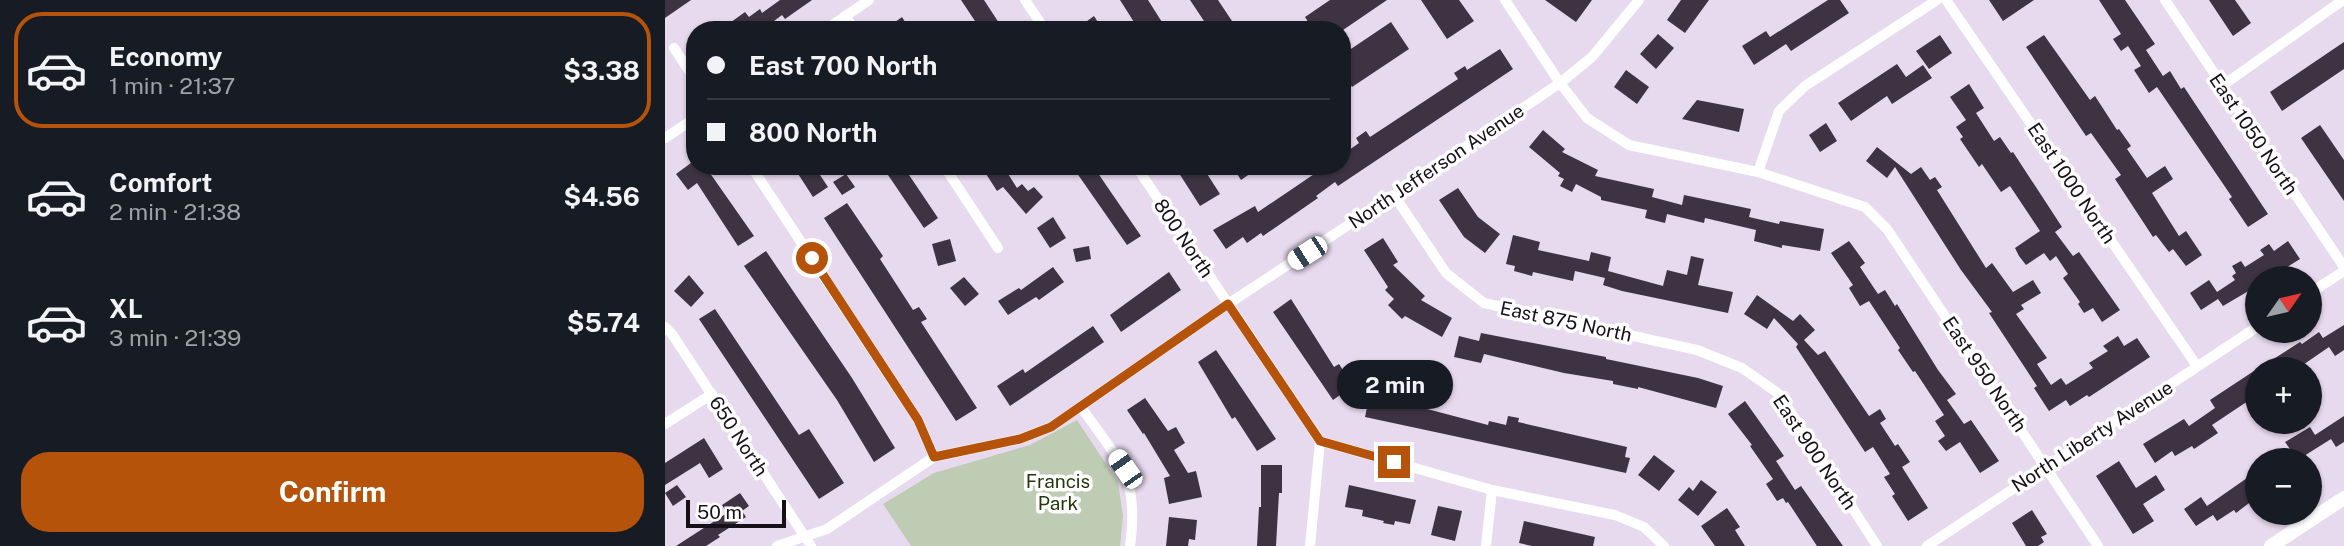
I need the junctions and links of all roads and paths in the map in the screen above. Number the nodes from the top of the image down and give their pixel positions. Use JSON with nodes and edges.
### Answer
{"nodes":[{"id":1,"x":869,"y":0,"type":"edge"},
{"id":2,"x":1025,"y":0,"type":"edge"},
{"id":3,"x":1505,"y":0,"type":"edge"},
{"id":4,"x":1639,"y":0,"type":"edge"},
{"id":5,"x":1937,"y":0,"type":"edge"},
{"id":6,"x":1946,"y":0,"type":"edge"},
{"id":7,"x":2165,"y":0,"type":"edge"},
{"id":8,"x":2343,"y":0,"type":"edge"},
{"id":9,"x":845,"y":16,"type":"junction"},
{"id":10,"x":838,"y":21,"type":"edge"},
{"id":11,"x":849,"y":21,"type":"edge"},
{"id":12,"x":1039,"y":21,"type":"edge"},
{"id":13,"x":674,"y":48,"type":"dead end"},
{"id":14,"x":686,"y":66,"type":"edge"},
{"id":15,"x":1560,"y":83,"type":"junction"},
{"id":16,"x":2222,"y":86,"type":"junction"},
{"id":17,"x":686,"y":124,"type":"edge"},
{"id":18,"x":665,"y":138,"type":"edge"},
{"id":19,"x":1758,"y":172,"type":"junction"},
{"id":20,"x":757,"y":175,"type":"edge"},
{"id":21,"x":950,"y":175,"type":"edge"},
{"id":22,"x":1142,"y":175,"type":"edge"},
{"id":23,"x":1394,"y":195,"type":"junction"},
{"id":24,"x":998,"y":248,"type":"dead end"},
{"id":25,"x":2344,"y":269,"type":"edge"},
{"id":26,"x":2322,"y":285,"type":"edge"},
{"id":27,"x":1228,"y":304,"type":"junction"},
{"id":28,"x":665,"y":327,"type":"edge"},
{"id":29,"x":2245,"y":335,"type":"edge"},
{"id":30,"x":2197,"y":366,"type":"junction"},
{"id":31,"x":1742,"y":368,"type":"joint"},
{"id":32,"x":712,"y":394,"type":"junction"},
{"id":33,"x":1081,"y":407,"type":"junction"},
{"id":34,"x":665,"y":424,"type":"edge"},
{"id":35,"x":1320,"y":441,"type":"junction"},
{"id":36,"x":934,"y":457,"type":"junction"},
{"id":37,"x":2046,"y":466,"type":"junction"},
{"id":38,"x":1492,"y":490,"type":"junction"},
{"id":39,"x":2344,"y":498,"type":"edge"},
{"id":40,"x":808,"y":541,"type":"edge"},
{"id":41,"x":777,"y":546,"type":"edge"},
{"id":42,"x":1131,"y":546,"type":"edge"},
{"id":43,"x":1310,"y":546,"type":"edge"},
{"id":44,"x":1486,"y":546,"type":"edge"},
{"id":45,"x":1664,"y":546,"type":"edge"},
{"id":46,"x":1877,"y":546,"type":"edge"},
{"id":47,"x":1927,"y":546,"type":"edge"},
{"id":48,"x":2098,"y":546,"type":"edge"},
{"id":49,"x":2271,"y":546,"type":"edge"}],
"edges":[{"from":1,"to":9,"type":"street"},
{"from":2,"to":12,"type":"street"},
{"from":3,"to":15,"type":"street"},
{"from":4,"to":15,"type":"street","name":"North Jefferson Avenue"},
{"from":5,"to":19,"type":"street"},
{"from":6,"to":30,"type":"street","name":"East 1000 North"},
{"from":7,"to":16,"type":"street","name":"East 1050 North"},
{"from":8,"to":16,"type":"street"},
{"from":9,"to":10,"type":"street"},
{"from":9,"to":11,"type":"street"},
{"from":13,"to":14,"type":"street"},
{"from":15,"to":19,"type":"street"},
{"from":15,"to":23,"type":"street","name":"North Jefferson Avenue"},
{"from":16,"to":25,"type":"street","name":"East 1050 North"},
{"from":17,"to":18,"type":"street"},
{"from":19,"to":37,"type":"street","name":"East 950 North"},
{"from":20,"to":36,"type":"street"},
{"from":21,"to":24,"type":"street"},
{"from":22,"to":27,"type":"street","name":"800 North"},
{"from":23,"to":27,"type":"street","name":"North Jefferson Avenue"},
{"from":23,"to":31,"type":"street","name":"East 875 North"},
{"from":25,"to":26,"type":"street"},
{"from":27,"to":33,"type":"street","name":"North Jefferson Avenue"},
{"from":27,"to":35,"type":"street","name":"800 North"},
{"from":28,"to":32,"type":"street","name":"650 North"},
{"from":29,"to":30,"type":"street","name":"North Liberty Avenue"},
{"from":30,"to":37,"type":"street","name":"North Liberty Avenue"},
{"from":31,"to":46,"type":"street","name":"East 900 North"},
{"from":32,"to":34,"type":"street"},
{"from":32,"to":40,"type":"street","name":"650 North"},
{"from":33,"to":36,"type":"street","name":"North Jefferson Avenue"},
{"from":33,"to":42,"type":"street"},
{"from":35,"to":38,"type":"street"},
{"from":35,"to":43,"type":"street"},
{"from":36,"to":40,"type":"street","name":"North Jefferson Avenue"},
{"from":37,"to":47,"type":"street","name":"North Liberty Avenue"},
{"from":37,"to":48,"type":"street","name":"East 950 North"},
{"from":38,"to":44,"type":"street"},
{"from":38,"to":45,"type":"street"},
{"from":39,"to":49,"type":"street"},
{"from":40,"to":41,"type":"street","name":"North Jefferson Avenue"}]}
